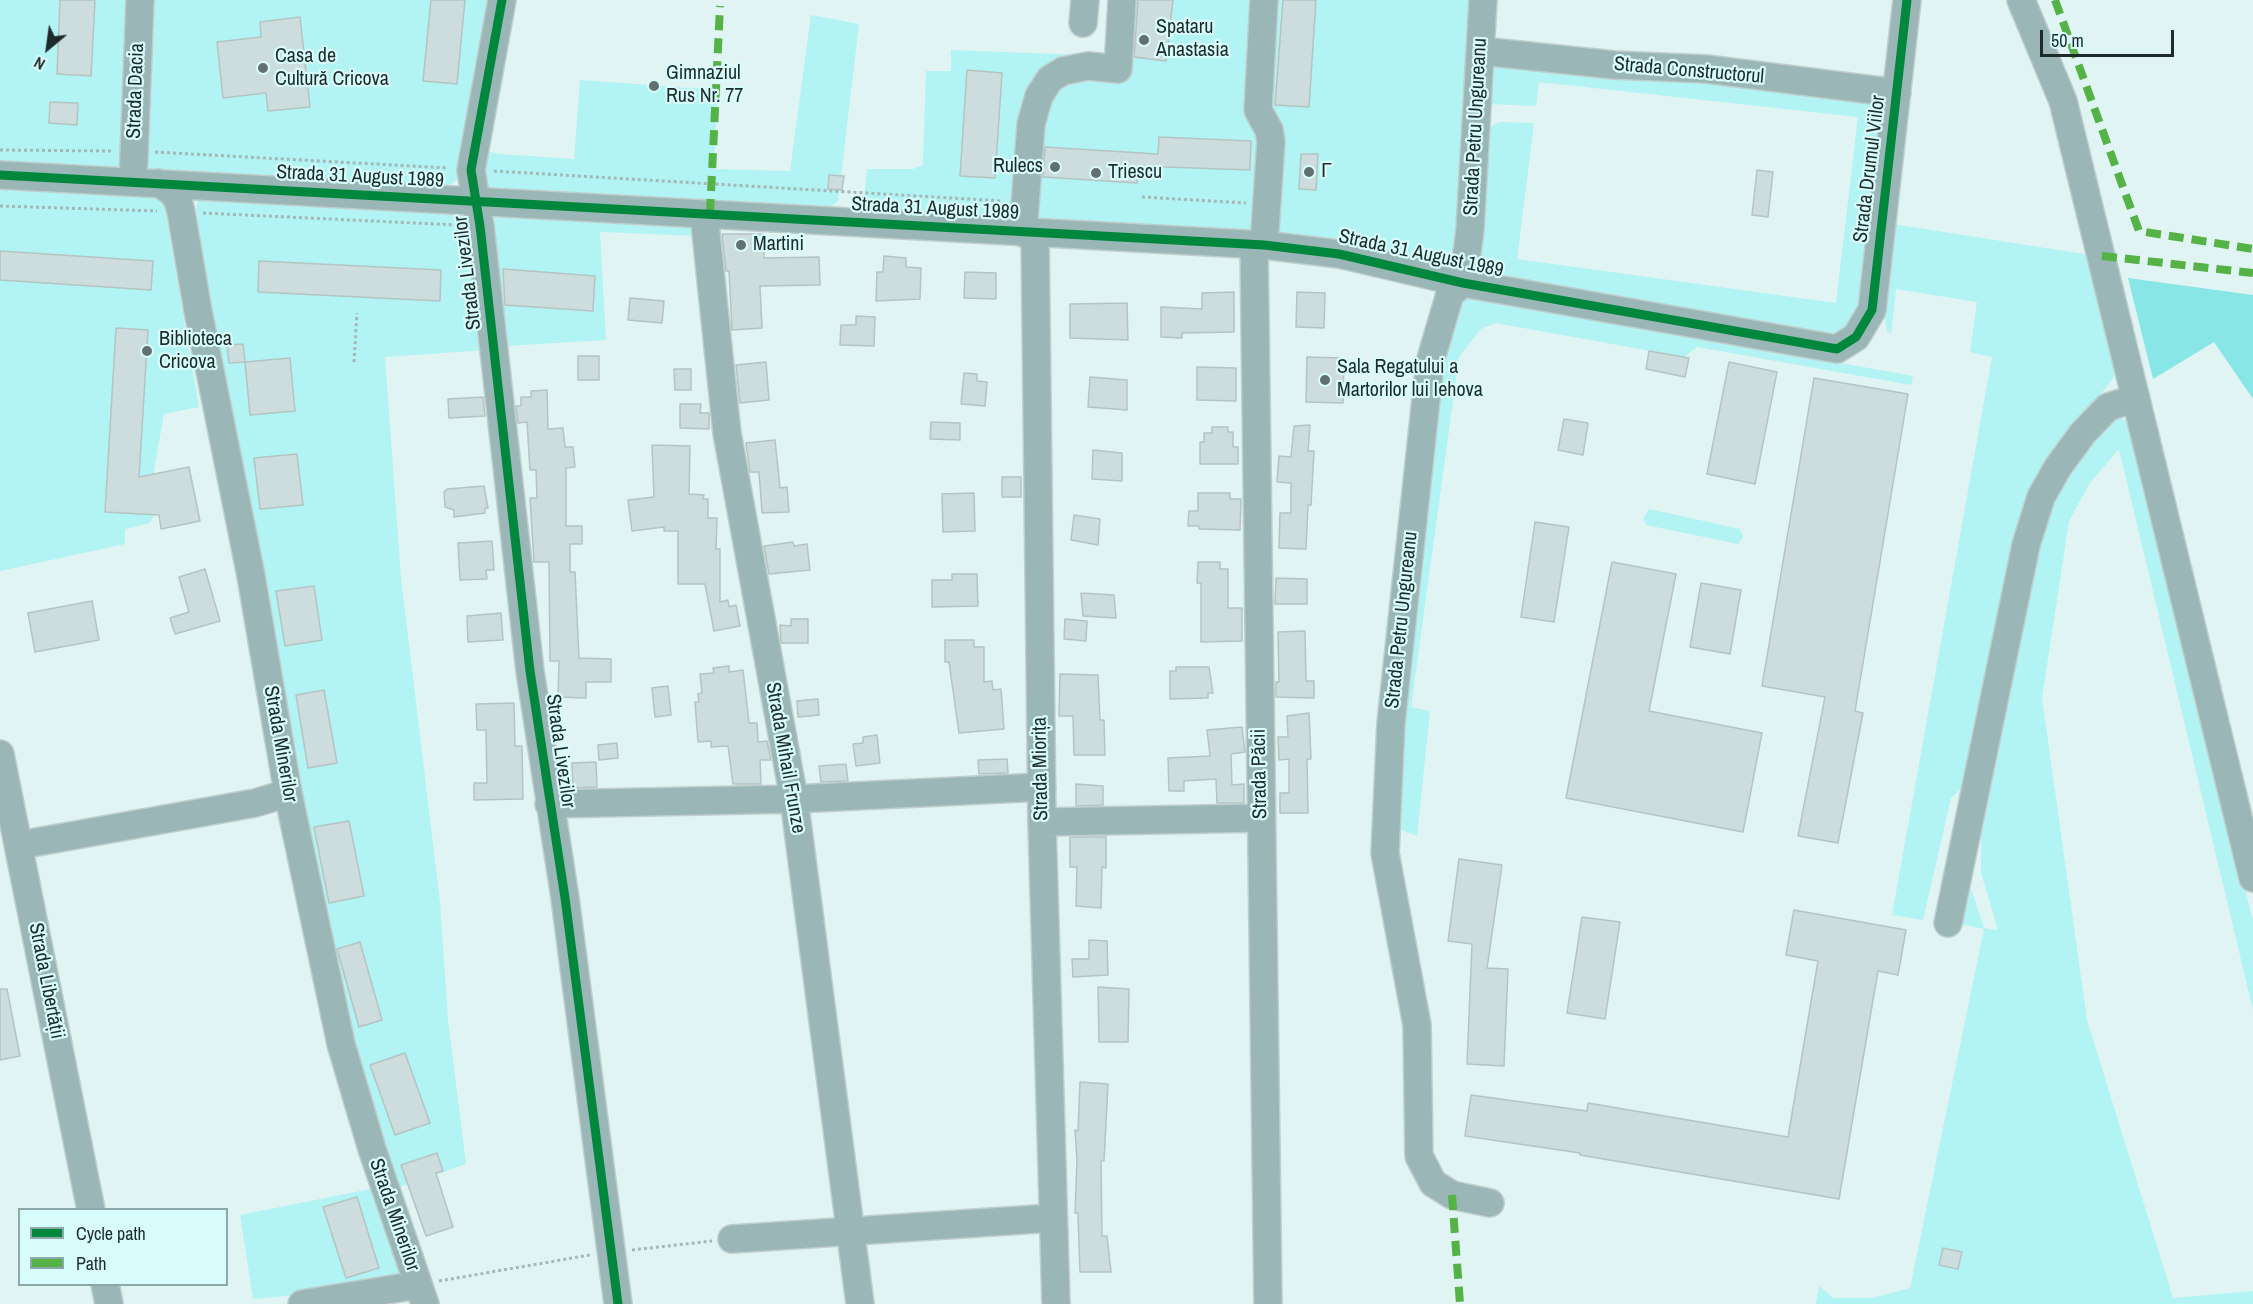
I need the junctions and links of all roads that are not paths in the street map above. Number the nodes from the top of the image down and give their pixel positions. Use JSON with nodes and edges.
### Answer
{"nodes":[{"id":1,"x":140,"y":0,"type":"edge"},
{"id":2,"x":502,"y":0,"type":"edge"},
{"id":3,"x":1122,"y":0,"type":"edge"},
{"id":4,"x":1264,"y":0,"type":"edge"},
{"id":5,"x":1483,"y":0,"type":"edge"},
{"id":6,"x":1907,"y":0,"type":"edge"},
{"id":7,"x":2021,"y":0,"type":"edge"},
{"id":8,"x":1481,"y":51,"type":"junction"},
{"id":9,"x":1897,"y":93,"type":"junction"},
{"id":10,"x":0,"y":175,"type":"edge"},
{"id":11,"x":145,"y":183,"type":"junction"},
{"id":12,"x":479,"y":214,"type":"junction"},
{"id":13,"x":704,"y":214,"type":"junction"},
{"id":14,"x":1029,"y":233,"type":"junction"},
{"id":15,"x":1259,"y":244,"type":"junction"},
{"id":16,"x":1463,"y":284,"type":"junction"},
{"id":17,"x":1856,"y":337,"type":"joint"},
{"id":18,"x":2136,"y":398,"type":"junction"},
{"id":19,"x":0,"y":754,"type":"edge"},
{"id":20,"x":1041,"y":787,"type":"junction"},
{"id":21,"x":288,"y":793,"type":"junction"},
{"id":22,"x":794,"y":799,"type":"junction"},
{"id":23,"x":549,"y":804,"type":"junction"},
{"id":24,"x":1261,"y":818,"type":"junction"},
{"id":25,"x":1042,"y":822,"type":"junction"},
{"id":26,"x":20,"y":845,"type":"junction"},
{"id":27,"x":2253,"y":878,"type":"edge"},
{"id":28,"x":1948,"y":923,"type":"dead end"},
{"id":29,"x":1490,"y":1203,"type":"dead end"},
{"id":30,"x":91,"y":1208,"type":"edge"},
{"id":31,"x":1053,"y":1218,"type":"junction"},
{"id":32,"x":851,"y":1230,"type":"junction"},
{"id":33,"x":732,"y":1239,"type":"road end"},
{"id":34,"x":105,"y":1286,"type":"edge"},
{"id":35,"x":421,"y":1294,"type":"edge"},
{"id":36,"x":109,"y":1304,"type":"edge"},
{"id":37,"x":302,"y":1304,"type":"edge"},
{"id":38,"x":618,"y":1304,"type":"edge"},
{"id":39,"x":860,"y":1304,"type":"edge"},
{"id":40,"x":1056,"y":1304,"type":"edge"},
{"id":41,"x":1268,"y":1304,"type":"edge"}],
"edges":[{"from":1,"to":11,"type":"street","name":"Strada Dacia"},
{"from":2,"to":12,"type":"street","name":"Strada Livezilor"},
{"from":3,"to":14,"type":"street","name":"Strada Miorița"},
{"from":4,"to":15,"type":"street","name":"Strada Păcii"},
{"from":5,"to":8,"type":"street","name":"Strada Petru Ungureanu"},
{"from":6,"to":9,"type":"street","name":"Strada Drumul Viilor"},
{"from":7,"to":18,"type":"street"},
{"from":8,"to":9,"type":"street","name":"Strada Constructorul"},
{"from":8,"to":16,"type":"street","name":"Strada Petru Ungureanu"},
{"from":9,"to":17,"type":"street","name":"Strada Drumul Viilor"},
{"from":10,"to":11,"type":"street","name":"Strada 31 August 1989"},
{"from":11,"to":12,"type":"street","name":"Strada 31 August 1989"},
{"from":11,"to":21,"type":"street","name":"Strada Minerilor"},
{"from":12,"to":13,"type":"street","name":"Strada 31 August 1989"},
{"from":12,"to":23,"type":"street","name":"Strada Livezilor"},
{"from":13,"to":14,"type":"street","name":"Strada 31 August 1989"},
{"from":13,"to":22,"type":"street","name":"Strada Mihail Frunze"},
{"from":14,"to":15,"type":"street","name":"Strada 31 August 1989"},
{"from":14,"to":20,"type":"street","name":"Strada Miorița"},
{"from":15,"to":16,"type":"street","name":"Strada 31 August 1989"},
{"from":15,"to":24,"type":"street","name":"Strada Păcii"},
{"from":16,"to":17,"type":"street","name":"Strada 31 August 1989"},
{"from":16,"to":29,"type":"street","name":"Strada Petru Ungureanu"},
{"from":18,"to":27,"type":"street"},
{"from":18,"to":28,"type":"street"},
{"from":19,"to":26,"type":"street","name":"Strada Libertății"},
{"from":20,"to":22,"type":"street"},
{"from":20,"to":25,"type":"street","name":"Strada Miorița"},
{"from":21,"to":26,"type":"street"},
{"from":21,"to":35,"type":"street","name":"Strada Minerilor"},
{"from":22,"to":23,"type":"street"},
{"from":22,"to":32,"type":"street","name":"Strada Mihail Frunze"},
{"from":23,"to":38,"type":"street","name":"Strada Livezilor"},
{"from":24,"to":25,"type":"street"},
{"from":24,"to":41,"type":"street","name":"Strada Păcii"},
{"from":25,"to":31,"type":"street","name":"Strada Miorița"},
{"from":26,"to":30,"type":"street","name":"Strada Libertății"},
{"from":31,"to":32,"type":"street"},
{"from":31,"to":40,"type":"street","name":"Strada Miorița"},
{"from":32,"to":33,"type":"street"},
{"from":32,"to":39,"type":"street","name":"Strada Mihail Frunze"},
{"from":34,"to":36,"type":"street"},
{"from":35,"to":37,"type":"street"}]}
